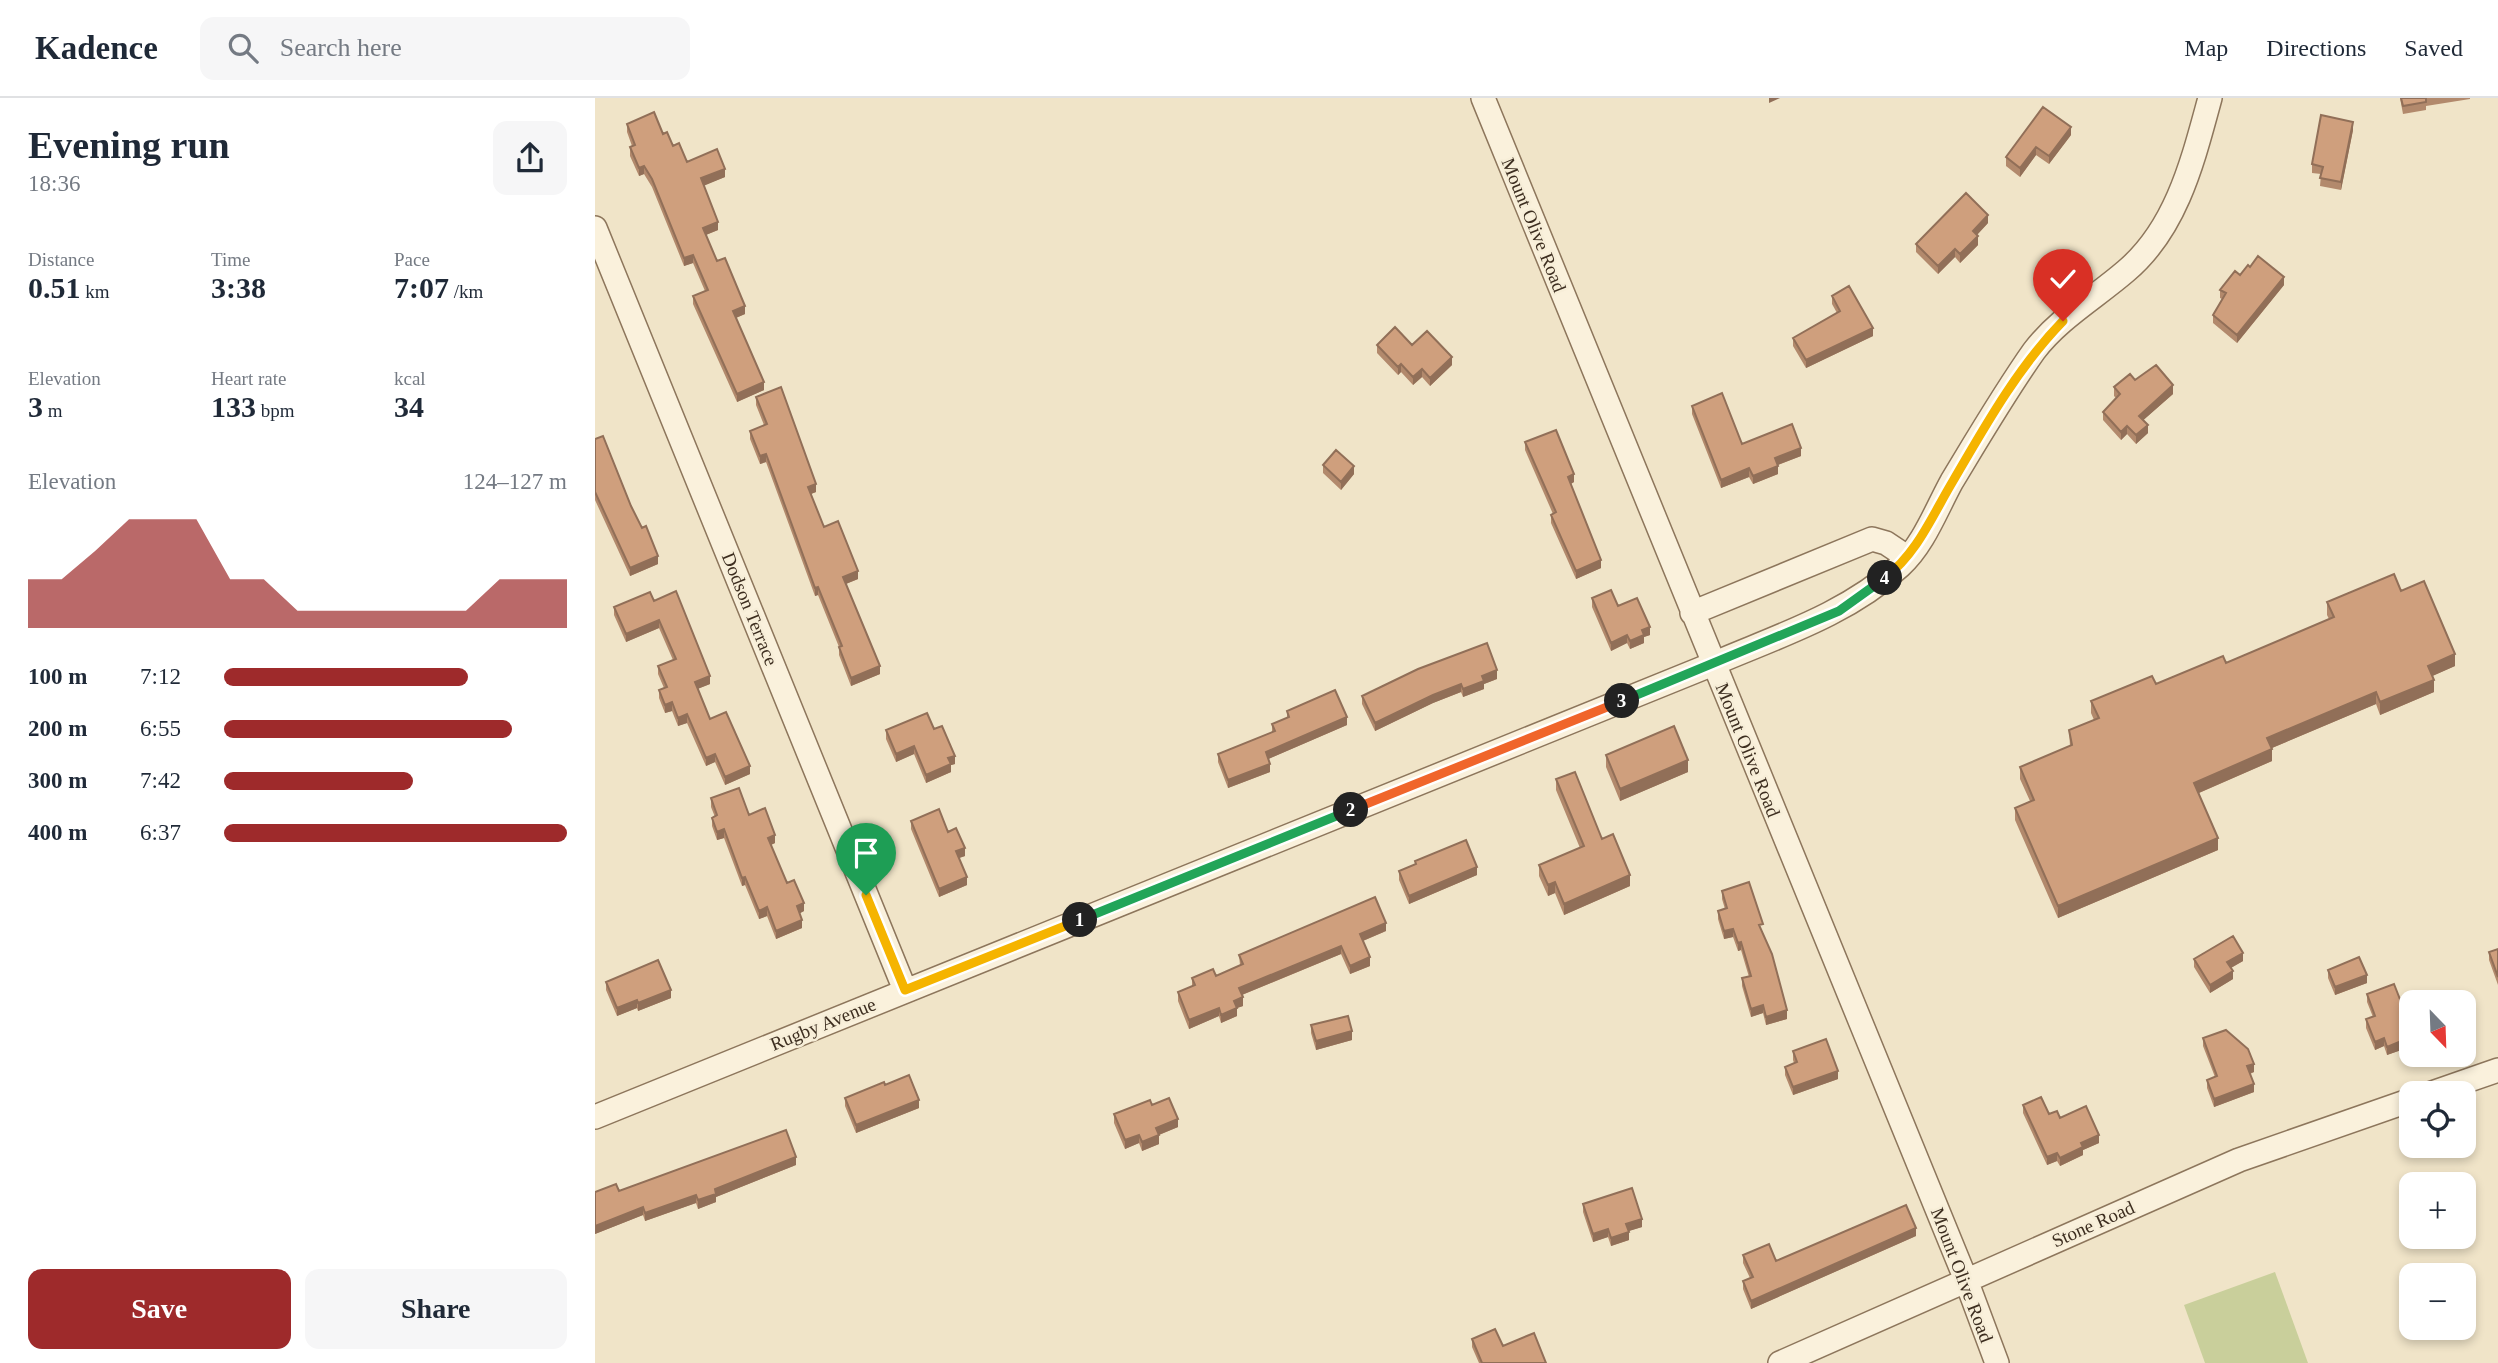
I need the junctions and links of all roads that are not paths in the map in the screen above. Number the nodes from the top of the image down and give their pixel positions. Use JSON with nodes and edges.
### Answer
{"nodes":[{"id":1,"x":1483,"y":98,"type":"edge"},
{"id":2,"x":2210,"y":98,"type":"edge"},
{"id":3,"x":595,"y":228,"type":"edge"},
{"id":4,"x":1907,"y":557,"type":"junction"},
{"id":5,"x":1692,"y":612,"type":"junction"},
{"id":6,"x":1713,"y":664,"type":"junction"},
{"id":7,"x":905,"y":990,"type":"junction"},
{"id":8,"x":2498,"y":1070,"type":"edge"},
{"id":9,"x":2466,"y":1081,"type":"edge"},
{"id":10,"x":2399,"y":1104,"type":"edge"},
{"id":11,"x":595,"y":1116,"type":"edge"},
{"id":12,"x":1966,"y":1280,"type":"junction"},
{"id":13,"x":1780,"y":1363,"type":"edge"},
{"id":14,"x":1997,"y":1363,"type":"edge"}],
"edges":[{"from":1,"to":5,"type":"street","name":"Mount Olive Road"},
{"from":2,"to":4,"type":"street","name":"Rugby Avenue"},
{"from":3,"to":7,"type":"street","name":"Dodson Terrace"},
{"from":4,"to":5,"type":"street"},
{"from":4,"to":6,"type":"street","name":"Rugby Avenue"},
{"from":5,"to":6,"type":"street","name":"Mount Olive Road"},
{"from":6,"to":7,"type":"street","name":"Rugby Avenue"},
{"from":6,"to":12,"type":"street","name":"Mount Olive Road"},
{"from":7,"to":11,"type":"street","name":"Rugby Avenue"},
{"from":8,"to":9,"type":"street"},
{"from":10,"to":12,"type":"street","name":"Stone Road"},
{"from":12,"to":13,"type":"street","name":"Stone Road"},
{"from":12,"to":14,"type":"street","name":"Mount Olive Road"}]}
